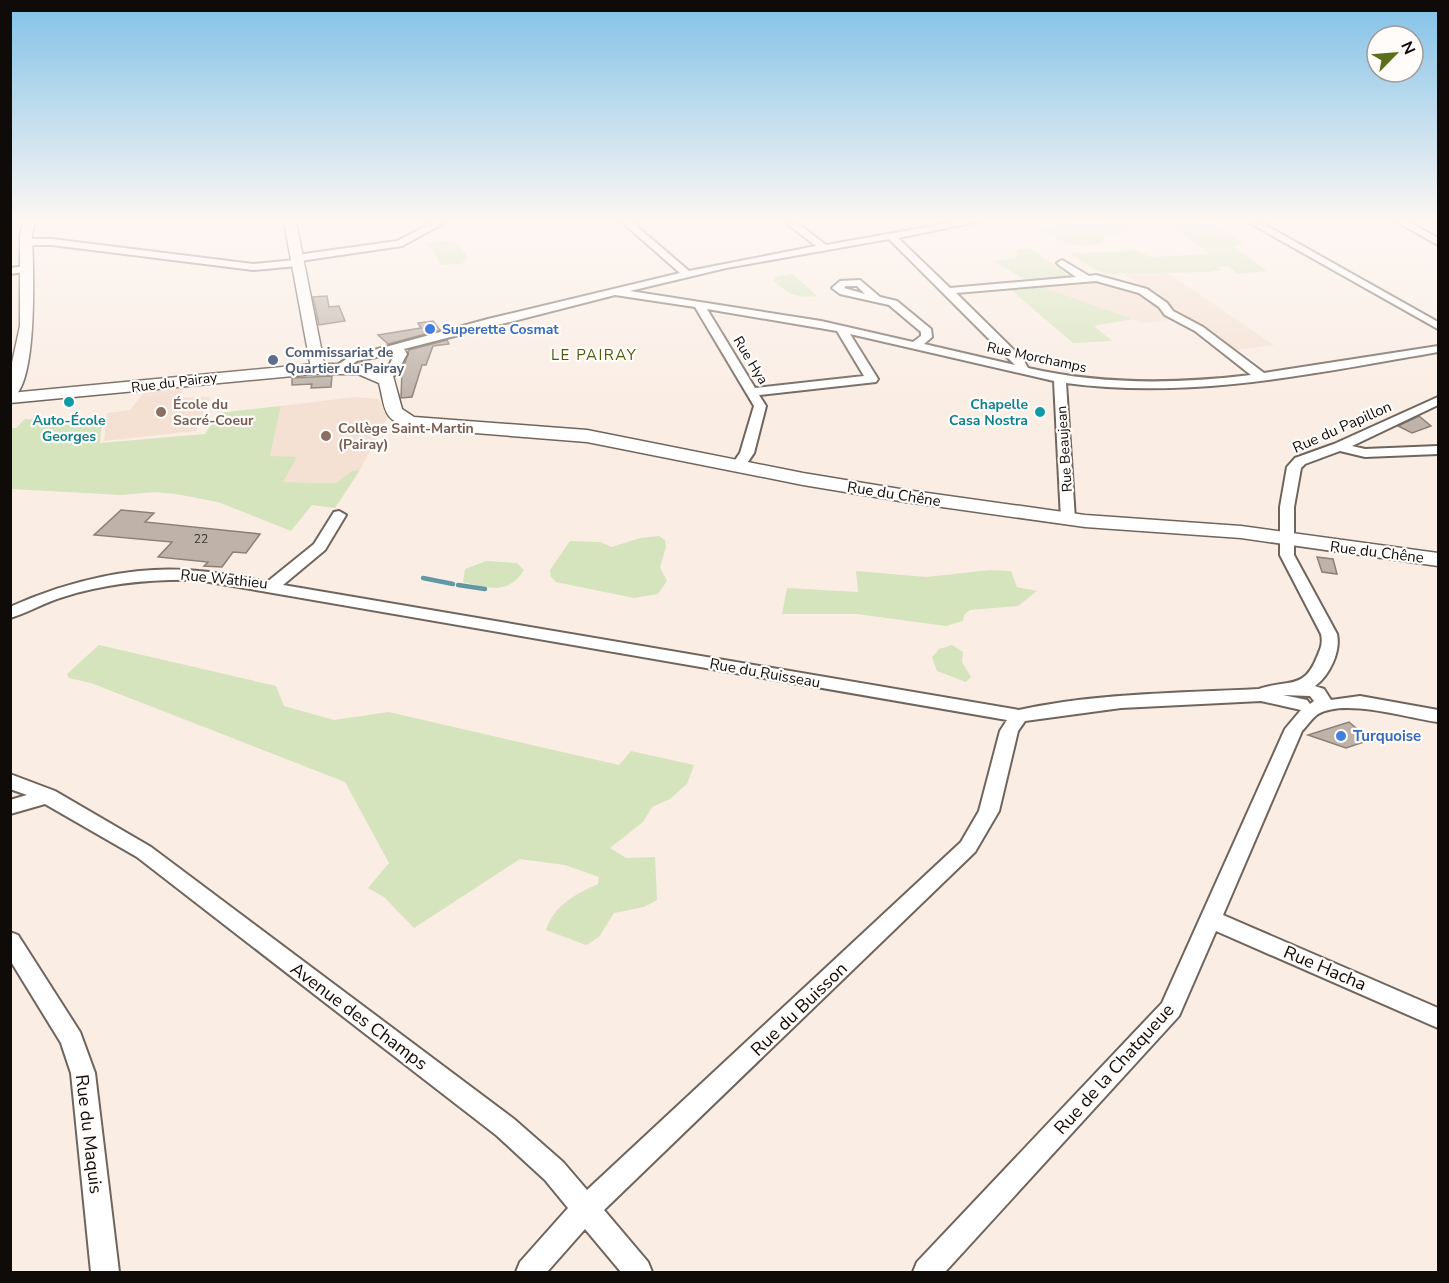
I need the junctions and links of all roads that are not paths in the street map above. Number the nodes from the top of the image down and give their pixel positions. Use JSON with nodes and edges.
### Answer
{"nodes":[{"id":1,"x":27,"y":282,"type":"edge"},
{"id":2,"x":302,"y":282,"type":"edge"},
{"id":3,"x":656,"y":282,"type":"edge"},
{"id":4,"x":939,"y":282,"type":"edge"},
{"id":5,"x":1054,"y":282,"type":"edge"},
{"id":6,"x":1113,"y":282,"type":"edge"},
{"id":7,"x":1360,"y":282,"type":"edge"},
{"id":8,"x":948,"y":291,"type":"junction"},
{"id":9,"x":617,"y":292,"type":"junction"},
{"id":10,"x":876,"y":299,"type":"dead end"},
{"id":11,"x":699,"y":305,"type":"junction"},
{"id":12,"x":1438,"y":326,"type":"edge"},
{"id":13,"x":841,"y":328,"type":"junction"},
{"id":14,"x":916,"y":345,"type":"junction"},
{"id":15,"x":392,"y":349,"type":"junction"},
{"id":16,"x":1438,"y":349,"type":"edge"},
{"id":17,"x":318,"y":368,"type":"junction"},
{"id":18,"x":338,"y":369,"type":"junction"},
{"id":19,"x":1023,"y":370,"type":"junction"},
{"id":20,"x":14,"y":375,"type":"edge"},
{"id":21,"x":383,"y":376,"type":"junction"},
{"id":22,"x":1260,"y":376,"type":"junction"},
{"id":23,"x":1059,"y":379,"type":"junction"},
{"id":24,"x":752,"y":392,"type":"junction"},
{"id":25,"x":10,"y":396,"type":"edge"},
{"id":26,"x":1438,"y":401,"type":"edge"},
{"id":27,"x":1339,"y":447,"type":"junction"},
{"id":28,"x":1438,"y":450,"type":"edge"},
{"id":29,"x":738,"y":466,"type":"junction"},
{"id":30,"x":339,"y":515,"type":"dead end"},
{"id":31,"x":1068,"y":519,"type":"junction"},
{"id":32,"x":1287,"y":539,"type":"junction"},
{"id":33,"x":1438,"y":560,"type":"edge"},
{"id":34,"x":271,"y":587,"type":"junction"},
{"id":35,"x":10,"y":613,"type":"edge"},
{"id":36,"x":1311,"y":695,"type":"junction"},
{"id":37,"x":1019,"y":716,"type":"junction"},
{"id":38,"x":1438,"y":716,"type":"edge"},
{"id":39,"x":10,"y":781,"type":"edge"},
{"id":40,"x":48,"y":796,"type":"junction"},
{"id":41,"x":10,"y":807,"type":"edge"},
{"id":42,"x":1211,"y":919,"type":"junction"},
{"id":43,"x":10,"y":941,"type":"edge"},
{"id":44,"x":1438,"y":1017,"type":"edge"},
{"id":45,"x":586,"y":1211,"type":"junction"},
{"id":46,"x":105,"y":1272,"type":"edge"},
{"id":47,"x":530,"y":1272,"type":"edge"},
{"id":48,"x":638,"y":1272,"type":"edge"},
{"id":49,"x":927,"y":1272,"type":"edge"}],
"edges":[{"from":1,"to":20,"type":"street"},
{"from":2,"to":17,"type":"street"},
{"from":3,"to":9,"type":"street"},
{"from":4,"to":8,"type":"street"},
{"from":5,"to":8,"type":"street"},
{"from":6,"to":22,"type":"street"},
{"from":7,"to":12,"type":"street"},
{"from":8,"to":19,"type":"street"},
{"from":9,"to":11,"type":"street","name":"Rue Morchamps"},
{"from":9,"to":15,"type":"street"},
{"from":10,"to":14,"type":"street"},
{"from":11,"to":13,"type":"street","name":"Rue Morchamps"},
{"from":11,"to":24,"type":"street","name":"Rue Hya"},
{"from":13,"to":14,"type":"street","name":"Rue Morchamps"},
{"from":13,"to":24,"type":"street"},
{"from":14,"to":19,"type":"street","name":"Rue Morchamps"},
{"from":15,"to":18,"type":"street"},
{"from":15,"to":21,"type":"street"},
{"from":16,"to":22,"type":"street","name":"Rue Morchamps"},
{"from":17,"to":18,"type":"main road","name":"Rue du Pairay"},
{"from":17,"to":25,"type":"main road","name":"Rue du Pairay"},
{"from":18,"to":21,"type":"main road","name":"Rue du Pairay"},
{"from":19,"to":23,"type":"street","name":"Rue Morchamps"},
{"from":20,"to":25,"type":"street"},
{"from":21,"to":29,"type":"main road","name":"Rue du Chêne"},
{"from":22,"to":23,"type":"street","name":"Rue Morchamps"},
{"from":23,"to":31,"type":"street","name":"Rue Beaujean"},
{"from":24,"to":29,"type":"street","name":"Rue Hya"},
{"from":26,"to":27,"type":"street","name":"Rue du Papillon"},
{"from":27,"to":28,"type":"street"},
{"from":27,"to":32,"type":"street","name":"Rue du Papillon"},
{"from":29,"to":31,"type":"main road","name":"Rue du Chêne"},
{"from":30,"to":34,"type":"street","name":"Rue Wathieu"},
{"from":31,"to":32,"type":"main road","name":"Rue du Chêne"},
{"from":32,"to":33,"type":"main road","name":"Rue du Chêne"},
{"from":32,"to":36,"type":"street","name":"Rue de la Chatqueue"},
{"from":34,"to":35,"type":"street","name":"Rue Wathieu"},
{"from":34,"to":37,"type":"street","name":"Rue du Ruisseau"},
{"from":36,"to":37,"type":"street","name":"Rue du Ruisseau"},
{"from":36,"to":38,"type":"street","name":"Rue du Ruisseau"},
{"from":36,"to":42,"type":"street","name":"Rue de la Chatqueue"},
{"from":37,"to":45,"type":"street","name":"Rue du Buisson"},
{"from":39,"to":40,"type":"street","name":"Avenue des Champs"},
{"from":40,"to":41,"type":"street"},
{"from":40,"to":45,"type":"street","name":"Avenue des Champs"},
{"from":42,"to":44,"type":"street","name":"Rue Hacha"},
{"from":42,"to":49,"type":"street","name":"Rue de la Chatqueue"},
{"from":43,"to":46,"type":"street","name":"Rue du Maquis"},
{"from":45,"to":47,"type":"street","name":"Rue du Buisson"},
{"from":45,"to":48,"type":"street","name":"Avenue des Champs"}]}
